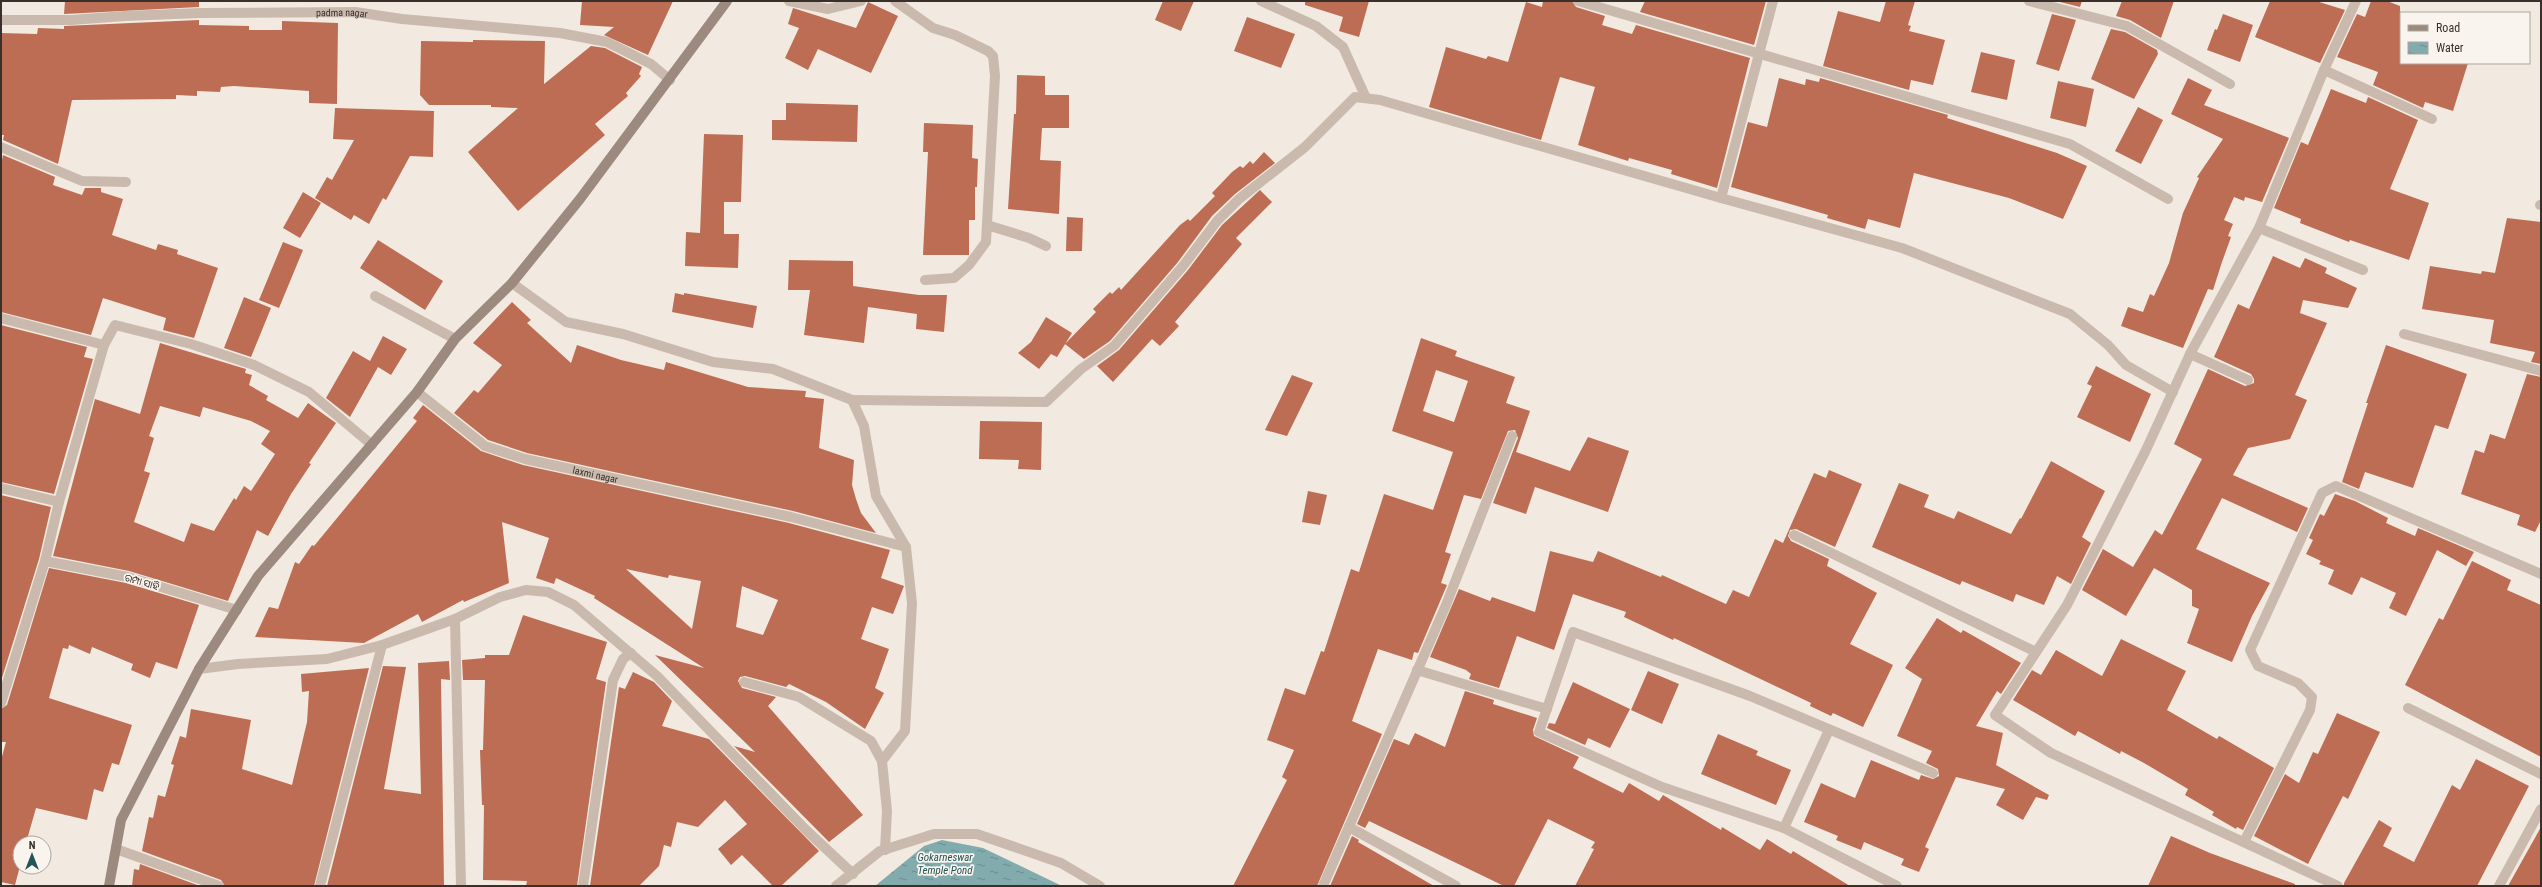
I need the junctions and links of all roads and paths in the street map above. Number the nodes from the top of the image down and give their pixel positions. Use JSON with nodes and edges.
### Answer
{"nodes":[{"id":1,"x":728,"y":1,"type":"edge"},
{"id":2,"x":789,"y":1,"type":"edge"},
{"id":3,"x":862,"y":1,"type":"edge"},
{"id":4,"x":894,"y":1,"type":"edge"},
{"id":5,"x":1261,"y":1,"type":"edge"},
{"id":6,"x":1578,"y":1,"type":"edge"},
{"id":7,"x":1773,"y":1,"type":"edge"},
{"id":8,"x":2029,"y":1,"type":"edge"},
{"id":9,"x":2356,"y":1,"type":"edge"},
{"id":10,"x":1,"y":20,"type":"edge"},
{"id":11,"x":1759,"y":55,"type":"junction"},
{"id":12,"x":2324,"y":70,"type":"junction"},
{"id":13,"x":670,"y":80,"type":"junction"},
{"id":14,"x":2230,"y":84,"type":"dead end"},
{"id":15,"x":1366,"y":98,"type":"junction"},
{"id":16,"x":2432,"y":119,"type":"dead end"},
{"id":17,"x":1,"y":147,"type":"edge"},
{"id":18,"x":126,"y":182,"type":"dead end"},
{"id":19,"x":1721,"y":198,"type":"junction"},
{"id":20,"x":2168,"y":199,"type":"dead end"},
{"id":21,"x":987,"y":225,"type":"junction"},
{"id":22,"x":2259,"y":228,"type":"junction"},
{"id":23,"x":1046,"y":246,"type":"dead end"},
{"id":24,"x":2363,"y":270,"type":"dead end"},
{"id":25,"x":925,"y":280,"type":"dead end"},
{"id":26,"x":512,"y":283,"type":"junction"},
{"id":27,"x":375,"y":296,"type":"dead end"},
{"id":28,"x":1,"y":318,"type":"edge"},
{"id":29,"x":2404,"y":334,"type":"dead end"},
{"id":30,"x":455,"y":339,"type":"junction"},
{"id":31,"x":104,"y":345,"type":"junction"},
{"id":32,"x":2190,"y":354,"type":"junction"},
{"id":33,"x":2541,"y":371,"type":"edge"},
{"id":34,"x":2248,"y":380,"type":"dead end"},
{"id":35,"x":417,"y":392,"type":"junction"},
{"id":36,"x":2173,"y":392,"type":"junction"},
{"id":37,"x":852,"y":400,"type":"junction"},
{"id":38,"x":1512,"y":436,"type":"dead end"},
{"id":39,"x":372,"y":445,"type":"junction"},
{"id":40,"x":1,"y":488,"type":"edge"},
{"id":41,"x":60,"y":502,"type":"junction"},
{"id":42,"x":1794,"y":534,"type":"dead end"},
{"id":43,"x":906,"y":547,"type":"junction"},
{"id":44,"x":45,"y":561,"type":"junction"},
{"id":45,"x":2541,"y":574,"type":"edge"},
{"id":46,"x":237,"y":610,"type":"junction"},
{"id":47,"x":455,"y":619,"type":"junction"},
{"id":48,"x":382,"y":645,"type":"junction"},
{"id":49,"x":2036,"y":652,"type":"junction"},
{"id":50,"x":631,"y":653,"type":"junction"},
{"id":51,"x":199,"y":669,"type":"junction"},
{"id":52,"x":1417,"y":670,"type":"junction"},
{"id":53,"x":744,"y":682,"type":"dead end"},
{"id":54,"x":1,"y":703,"type":"edge"},
{"id":55,"x":2408,"y":708,"type":"dead end"},
{"id":56,"x":1547,"y":709,"type":"junction"},
{"id":57,"x":1829,"y":730,"type":"junction"},
{"id":58,"x":882,"y":761,"type":"junction"},
{"id":59,"x":1933,"y":773,"type":"dead end"},
{"id":60,"x":2541,"y":774,"type":"edge"},
{"id":61,"x":2541,"y":809,"type":"edge"},
{"id":62,"x":1349,"y":827,"type":"junction"},
{"id":63,"x":1784,"y":828,"type":"junction"},
{"id":64,"x":2244,"y":842,"type":"junction"},
{"id":65,"x":116,"y":849,"type":"junction"},
{"id":66,"x":885,"y":850,"type":"junction"},
{"id":67,"x":853,"y":874,"type":"junction"},
{"id":68,"x":109,"y":886,"type":"edge"},
{"id":69,"x":219,"y":886,"type":"edge"},
{"id":70,"x":320,"y":886,"type":"edge"},
{"id":71,"x":461,"y":886,"type":"edge"},
{"id":72,"x":583,"y":886,"type":"edge"},
{"id":73,"x":836,"y":886,"type":"edge"},
{"id":74,"x":1100,"y":886,"type":"edge"},
{"id":75,"x":1323,"y":886,"type":"edge"},
{"id":76,"x":1456,"y":886,"type":"edge"},
{"id":77,"x":1897,"y":886,"type":"edge"},
{"id":78,"x":2338,"y":886,"type":"edge"},
{"id":79,"x":2499,"y":886,"type":"edge"}],
"edges":[{"from":1,"to":13,"type":"street"},
{"from":2,"to":3,"type":"street"},
{"from":4,"to":21,"type":"street"},
{"from":5,"to":15,"type":"street"},
{"from":6,"to":11,"type":"street"},
{"from":7,"to":11,"type":"street"},
{"from":8,"to":14,"type":"street"},
{"from":9,"to":12,"type":"street"},
{"from":10,"to":13,"type":"street","name":"padma nagar"},
{"from":11,"to":19,"type":"street"},
{"from":11,"to":20,"type":"street"},
{"from":12,"to":16,"type":"street"},
{"from":12,"to":22,"type":"street"},
{"from":13,"to":26,"type":"street"},
{"from":15,"to":19,"type":"street"},
{"from":15,"to":37,"type":"street"},
{"from":17,"to":18,"type":"street"},
{"from":19,"to":36,"type":"street"},
{"from":21,"to":23,"type":"street"},
{"from":21,"to":25,"type":"street"},
{"from":22,"to":24,"type":"street"},
{"from":22,"to":32,"type":"street"},
{"from":26,"to":30,"type":"street"},
{"from":26,"to":37,"type":"street"},
{"from":27,"to":30,"type":"street"},
{"from":28,"to":31,"type":"street"},
{"from":29,"to":33,"type":"street"},
{"from":30,"to":35,"type":"street"},
{"from":31,"to":39,"type":"street"},
{"from":31,"to":41,"type":"street"},
{"from":32,"to":34,"type":"street"},
{"from":32,"to":36,"type":"street"},
{"from":35,"to":39,"type":"street"},
{"from":35,"to":43,"type":"street","name":"laxmi nagar"},
{"from":36,"to":49,"type":"street"},
{"from":37,"to":43,"type":"street"},
{"from":38,"to":52,"type":"street"},
{"from":39,"to":46,"type":"street"},
{"from":40,"to":41,"type":"street"},
{"from":41,"to":44,"type":"street"},
{"from":42,"to":49,"type":"street"},
{"from":43,"to":58,"type":"street"},
{"from":44,"to":46,"type":"street","name":"ରମ୍ପା ସାହି"},
{"from":44,"to":54,"type":"street"},
{"from":45,"to":64,"type":"street"},
{"from":46,"to":51,"type":"street"},
{"from":47,"to":48,"type":"street"},
{"from":47,"to":50,"type":"street"},
{"from":47,"to":71,"type":"street"},
{"from":48,"to":51,"type":"street"},
{"from":48,"to":70,"type":"street"},
{"from":49,"to":64,"type":"street"},
{"from":50,"to":67,"type":"street"},
{"from":50,"to":72,"type":"street"},
{"from":51,"to":65,"type":"street"},
{"from":52,"to":56,"type":"street"},
{"from":52,"to":62,"type":"street"},
{"from":53,"to":58,"type":"street"},
{"from":55,"to":60,"type":"street"},
{"from":56,"to":57,"type":"street"},
{"from":56,"to":63,"type":"street"},
{"from":57,"to":59,"type":"street"},
{"from":57,"to":63,"type":"street"},
{"from":58,"to":66,"type":"street"},
{"from":61,"to":79,"type":"street"},
{"from":62,"to":75,"type":"street"},
{"from":62,"to":76,"type":"street"},
{"from":63,"to":77,"type":"street"},
{"from":64,"to":78,"type":"street"},
{"from":65,"to":68,"type":"street"},
{"from":65,"to":69,"type":"street"},
{"from":66,"to":67,"type":"street"},
{"from":66,"to":74,"type":"street"},
{"from":67,"to":73,"type":"street"}]}
